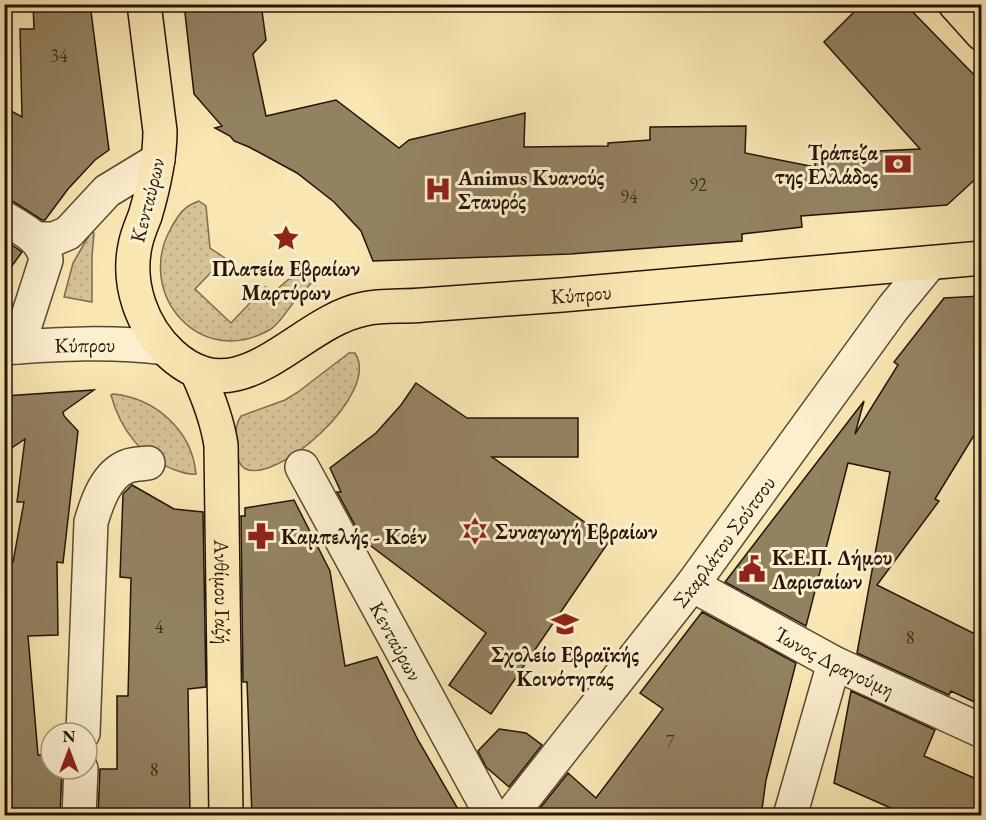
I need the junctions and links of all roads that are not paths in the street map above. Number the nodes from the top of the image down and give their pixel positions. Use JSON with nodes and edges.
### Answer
{"nodes":[{"id":1,"x":144,"y":4,"type":"edge"},
{"id":2,"x":955,"y":4,"type":"edge"},
{"id":3,"x":981,"y":34,"type":"edge"},
{"id":4,"x":158,"y":160,"type":"junction"},
{"id":5,"x":4,"y":218,"type":"edge"},
{"id":6,"x":36,"y":239,"type":"junction"},
{"id":7,"x":980,"y":256,"type":"edge"},
{"id":8,"x":930,"y":263,"type":"junction"},
{"id":9,"x":11,"y":347,"type":"edge"},
{"id":10,"x":165,"y":348,"type":"junction"},
{"id":11,"x":197,"y":372,"type":"junction"},
{"id":12,"x":148,"y":463,"type":"dead end"},
{"id":13,"x":302,"y":467,"type":"dead end"},
{"id":14,"x":692,"y":585,"type":"junction"},
{"id":15,"x":834,"y":663,"type":"junction"},
{"id":16,"x":83,"y":721,"type":"edge"},
{"id":17,"x":981,"y":731,"type":"edge"},
{"id":18,"x":80,"y":781,"type":"edge"},
{"id":19,"x":79,"y":816,"type":"edge"},
{"id":20,"x":226,"y":816,"type":"edge"},
{"id":21,"x":492,"y":816,"type":"edge"},
{"id":22,"x":510,"y":816,"type":"edge"},
{"id":23,"x":790,"y":816,"type":"edge"}],
"edges":[{"from":1,"to":4,"type":"main road","name":"Κενταύρων"},
{"from":2,"to":3,"type":"main road"},
{"from":4,"to":6,"type":"street"},
{"from":4,"to":10,"type":"main road","name":"Κενταύρων"},
{"from":5,"to":6,"type":"street"},
{"from":6,"to":9,"type":"street"},
{"from":7,"to":8,"type":"main road","name":"Κύπρου"},
{"from":8,"to":11,"type":"main road","name":"Κύπρου"},
{"from":8,"to":14,"type":"street","name":"Σκαρλάτου Σούτσου"},
{"from":9,"to":10,"type":"street","name":"Κύπρου"},
{"from":10,"to":11,"type":"main road","name":"Κενταύρων"},
{"from":11,"to":20,"type":"main road","name":"Ανθίμου Γαζή"},
{"from":12,"to":16,"type":"street"},
{"from":13,"to":21,"type":"street","name":"Κενταύρων"},
{"from":14,"to":15,"type":"street","name":"Ίωνος Δραγούμη"},
{"from":14,"to":22,"type":"street","name":"Σκαρλάτου Σούτσου"},
{"from":15,"to":17,"type":"street","name":"Ίωνος Δραγούμη"},
{"from":15,"to":23,"type":"street"},
{"from":18,"to":19,"type":"street"}]}
